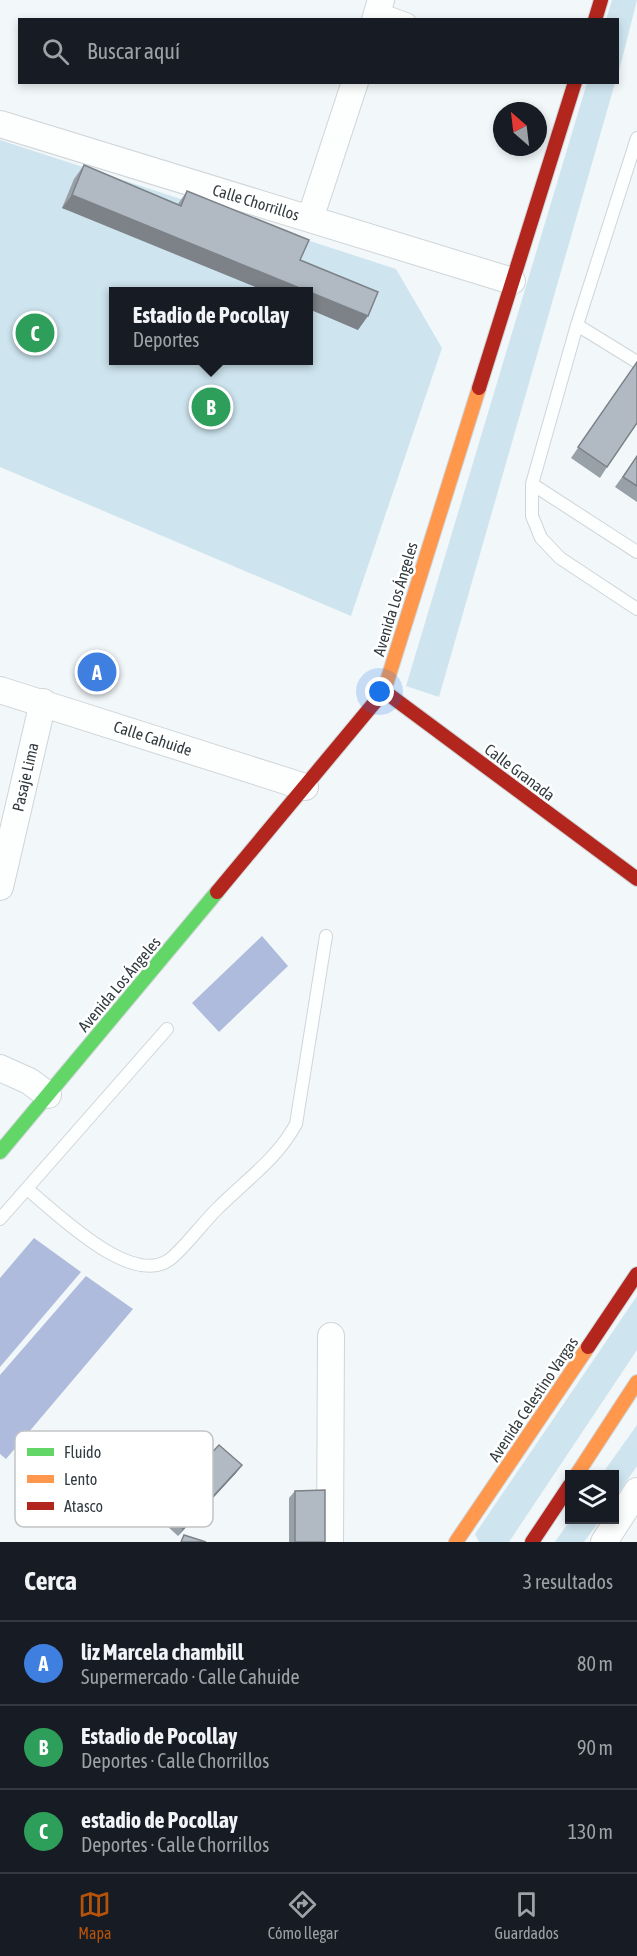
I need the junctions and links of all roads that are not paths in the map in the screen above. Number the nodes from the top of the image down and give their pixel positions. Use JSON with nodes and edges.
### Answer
{"nodes":[{"id":1,"x":601,"y":0,"type":"edge"},
{"id":2,"x":379,"y":10,"type":"edge"},
{"id":3,"x":403,"y":18,"type":"edge"},
{"id":4,"x":596,"y":18,"type":"edge"},
{"id":5,"x":354,"y":84,"type":"edge"},
{"id":6,"x":574,"y":84,"type":"edge"},
{"id":7,"x":0,"y":124,"type":"edge"},
{"id":8,"x":637,"y":138,"type":"edge"},
{"id":9,"x":310,"y":219,"type":"junction"},
{"id":10,"x":512,"y":281,"type":"junction"},
{"id":11,"x":577,"y":324,"type":"junction"},
{"id":12,"x":637,"y":362,"type":"edge"},
{"id":13,"x":532,"y":484,"type":"junction"},
{"id":14,"x":637,"y":552,"type":"edge"},
{"id":15,"x":637,"y":609,"type":"edge"},
{"id":16,"x":0,"y":690,"type":"edge"},
{"id":17,"x":384,"y":692,"type":"junction"},
{"id":18,"x":43,"y":702,"type":"junction"},
{"id":19,"x":305,"y":787,"type":"junction"},
{"id":20,"x":637,"y":879,"type":"edge"},
{"id":21,"x":0,"y":887,"type":"edge"},
{"id":22,"x":326,"y":936,"type":"dead end"},
{"id":23,"x":167,"y":1029,"type":"dead end"},
{"id":24,"x":0,"y":1068,"type":"edge"},
{"id":25,"x":48,"y":1095,"type":"junction"},
{"id":26,"x":0,"y":1152,"type":"edge"},
{"id":27,"x":27,"y":1189,"type":"junction"},
{"id":28,"x":0,"y":1219,"type":"edge"},
{"id":29,"x":637,"y":1274,"type":"edge"},
{"id":30,"x":331,"y":1336,"type":"dead end"},
{"id":31,"x":637,"y":1382,"type":"edge"},
{"id":32,"x":580,"y":1470,"type":"edge"},
{"id":33,"x":637,"y":1491,"type":"edge"},
{"id":34,"x":565,"y":1492,"type":"edge"},
{"id":35,"x":330,"y":1542,"type":"edge"},
{"id":36,"x":456,"y":1542,"type":"edge"},
{"id":37,"x":532,"y":1542,"type":"edge"},
{"id":38,"x":604,"y":1542,"type":"edge"}],
"edges":[{"from":1,"to":4,"type":"street"},
{"from":2,"to":3,"type":"lane"},
{"from":5,"to":9,"type":"street"},
{"from":6,"to":10,"type":"street","name":"Avenida Los Ángeles"},
{"from":7,"to":9,"type":"street","name":"Calle Chorrillos"},
{"from":8,"to":11,"type":"lane"},
{"from":9,"to":10,"type":"street","name":"Calle Chorrillos"},
{"from":10,"to":17,"type":"street","name":"Avenida Los Ángeles"},
{"from":11,"to":12,"type":"lane"},
{"from":11,"to":13,"type":"lane"},
{"from":13,"to":14,"type":"lane"},
{"from":13,"to":15,"type":"lane"},
{"from":16,"to":18,"type":"street","name":"Calle Cahuide"},
{"from":17,"to":19,"type":"street","name":"Avenida Los Ángeles"},
{"from":17,"to":20,"type":"street","name":"Calle Granada"},
{"from":18,"to":19,"type":"street","name":"Calle Cahuide"},
{"from":18,"to":21,"type":"street","name":"Pasaje Lima"},
{"from":19,"to":25,"type":"street","name":"Avenida Los Ángeles"},
{"from":22,"to":27,"type":"lane"},
{"from":23,"to":27,"type":"lane"},
{"from":24,"to":25,"type":"street"},
{"from":25,"to":26,"type":"street","name":"Avenida Los Ángeles"},
{"from":27,"to":28,"type":"lane"},
{"from":29,"to":36,"type":"street","name":"Avenida Celestino Vargas"},
{"from":30,"to":35,"type":"street"},
{"from":31,"to":32,"type":"street"},
{"from":33,"to":38,"type":"street"},
{"from":34,"to":37,"type":"street"}]}
